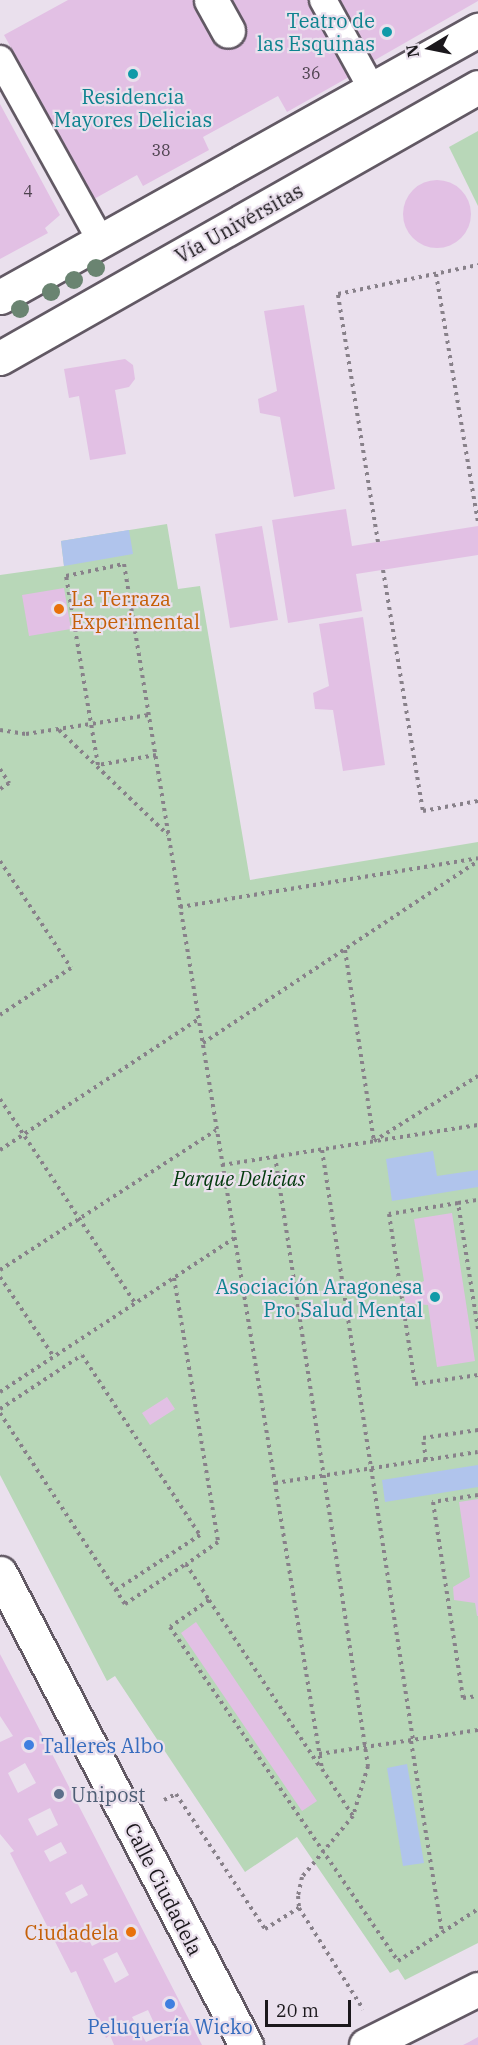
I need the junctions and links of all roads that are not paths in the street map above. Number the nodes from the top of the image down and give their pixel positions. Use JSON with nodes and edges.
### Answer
{"nodes":[{"id":1,"x":211,"y":0,"type":"edge"},
{"id":2,"x":323,"y":0,"type":"edge"},
{"id":3,"x":478,"y":30,"type":"edge"},
{"id":4,"x":228,"y":31,"type":"dead end"},
{"id":5,"x":0,"y":59,"type":"edge"},
{"id":6,"x":478,"y":87,"type":"edge"},
{"id":7,"x":372,"y":89,"type":"junction"},
{"id":8,"x":101,"y":241,"type":"junction"},
{"id":9,"x":0,"y":297,"type":"edge"},
{"id":10,"x":0,"y":358,"type":"edge"},
{"id":11,"x":0,"y":1573,"type":"edge"},
{"id":12,"x":478,"y":1989,"type":"edge"},
{"id":13,"x":246,"y":2045,"type":"edge"},
{"id":14,"x":366,"y":2045,"type":"edge"}],
"edges":[{"from":1,"to":4,"type":"main road"},
{"from":2,"to":7,"type":"street"},
{"from":3,"to":7,"type":"main road"},
{"from":5,"to":8,"type":"street"},
{"from":6,"to":10,"type":"main road","name":"Vía Univérsitas"},
{"from":7,"to":8,"type":"main road"},
{"from":8,"to":9,"type":"main road"},
{"from":11,"to":13,"type":"main road","name":"Calle Ciudadela"},
{"from":12,"to":14,"type":"main road"}]}
